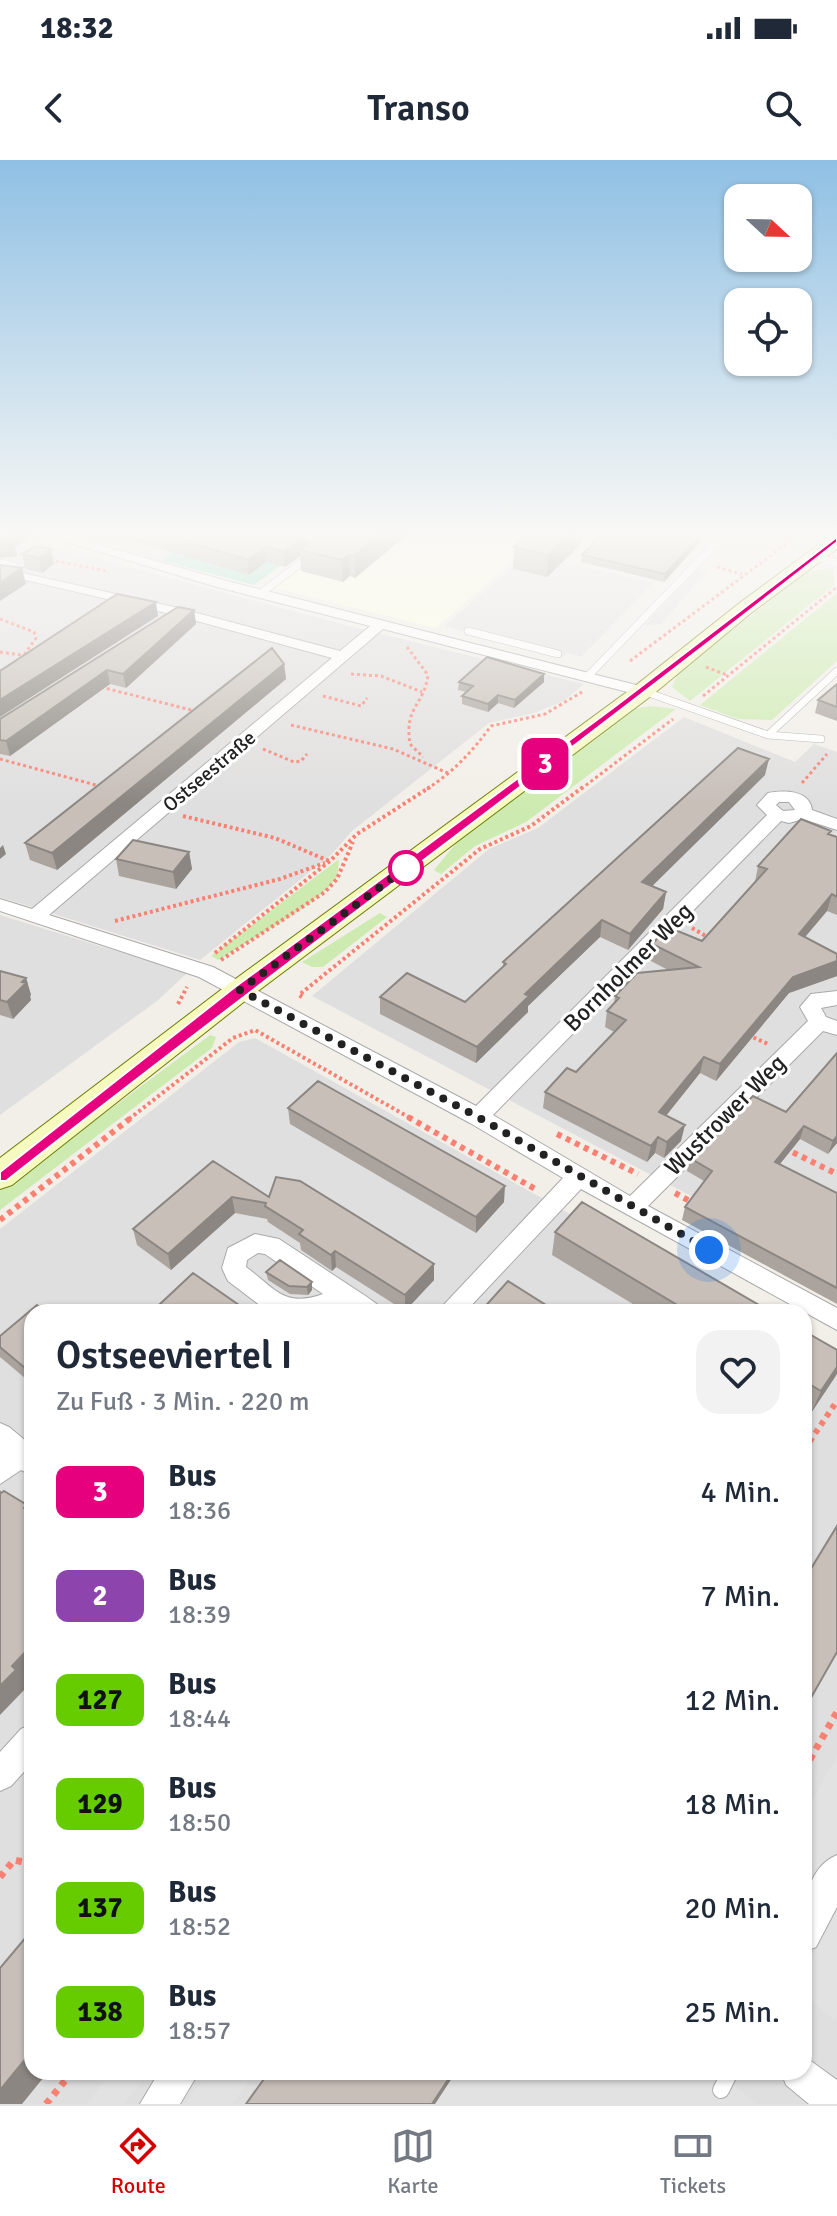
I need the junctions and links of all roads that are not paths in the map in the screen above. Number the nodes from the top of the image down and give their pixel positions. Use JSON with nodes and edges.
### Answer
{"nodes":[{"id":1,"x":161,"y":624,"type":"edge"},
{"id":2,"x":248,"y":624,"type":"edge"},
{"id":3,"x":375,"y":624,"type":"edge"},
{"id":4,"x":640,"y":624,"type":"edge"},
{"id":5,"x":729,"y":624,"type":"edge"},
{"id":6,"x":380,"y":625,"type":"junction"},
{"id":7,"x":154,"y":628,"type":"edge"},
{"id":8,"x":468,"y":631,"type":"dead end"},
{"id":9,"x":512,"y":642,"type":"junction"},
{"id":10,"x":499,"y":654,"type":"junction"},
{"id":11,"x":558,"y":654,"type":"dead end"},
{"id":12,"x":341,"y":656,"type":"junction"},
{"id":13,"x":837,"y":671,"type":"edge"},
{"id":14,"x":588,"y":676,"type":"junction"},
{"id":15,"x":833,"y":680,"type":"edge"},
{"id":16,"x":643,"y":691,"type":"junction"},
{"id":17,"x":768,"y":735,"type":"junction"},
{"id":18,"x":821,"y":739,"type":"dead end"},
{"id":19,"x":803,"y":813,"type":"junction"},
{"id":20,"x":777,"y":815,"type":"junction"},
{"id":21,"x":837,"y":825,"type":"edge"},
{"id":22,"x":0,"y":905,"type":"edge"},
{"id":23,"x":36,"y":916,"type":"junction"},
{"id":24,"x":240,"y":990,"type":"junction"},
{"id":25,"x":837,"y":998,"type":"edge"},
{"id":26,"x":828,"y":1025,"type":"edge"},
{"id":27,"x":478,"y":1117,"type":"junction"},
{"id":28,"x":0,"y":1176,"type":"edge"},
{"id":29,"x":578,"y":1177,"type":"junction"},
{"id":30,"x":632,"y":1208,"type":"junction"},
{"id":31,"x":457,"y":1304,"type":"edge"},
{"id":32,"x":808,"y":1304,"type":"edge"},
{"id":33,"x":812,"y":1306,"type":"edge"},
{"id":34,"x":837,"y":1320,"type":"edge"},
{"id":35,"x":0,"y":1435,"type":"edge"},
{"id":36,"x":24,"y":1455,"type":"edge"},
{"id":37,"x":24,"y":1460,"type":"edge"},
{"id":38,"x":0,"y":1472,"type":"edge"},
{"id":39,"x":24,"y":1749,"type":"edge"},
{"id":40,"x":0,"y":1775,"type":"edge"},
{"id":41,"x":837,"y":1872,"type":"edge"},
{"id":42,"x":812,"y":1920,"type":"edge"},
{"id":43,"x":175,"y":2080,"type":"edge"},
{"id":44,"x":726,"y":2080,"type":"edge"},
{"id":45,"x":808,"y":2080,"type":"edge"},
{"id":46,"x":721,"y":2090,"type":"dead end"},
{"id":47,"x":158,"y":2104,"type":"edge"},
{"id":48,"x":837,"y":2104,"type":"edge"}],
"edges":[{"from":1,"to":7,"type":"street"},
{"from":2,"to":12,"type":"street"},
{"from":3,"to":6,"type":"street"},
{"from":4,"to":14,"type":"lane"},
{"from":5,"to":16,"type":"main road"},
{"from":6,"to":10,"type":"street"},
{"from":6,"to":12,"type":"street","name":"Ostseestraße"},
{"from":8,"to":9,"type":"lane"},
{"from":9,"to":10,"type":"lane"},
{"from":9,"to":11,"type":"lane"},
{"from":10,"to":14,"type":"street"},
{"from":12,"to":23,"type":"street","name":"Ostseestraße"},
{"from":13,"to":15,"type":"lane"},
{"from":14,"to":16,"type":"street"},
{"from":15,"to":17,"type":"lane"},
{"from":16,"to":17,"type":"lane"},
{"from":16,"to":24,"type":"main road"},
{"from":17,"to":18,"type":"lane"},
{"from":19,"to":20,"type":"street"},
{"from":19,"to":20,"type":"street","name":"Bornholmer Weg"},
{"from":19,"to":21,"type":"street"},
{"from":20,"to":27,"type":"street","name":"Bornholmer Weg"},
{"from":22,"to":23,"type":"street"},
{"from":23,"to":24,"type":"street"},
{"from":24,"to":27,"type":"street"},
{"from":24,"to":28,"type":"main road"},
{"from":25,"to":26,"type":"street","name":"Wustrower Weg"},
{"from":26,"to":30,"type":"street","name":"Wustrower Weg"},
{"from":27,"to":29,"type":"street"},
{"from":29,"to":30,"type":"street"},
{"from":29,"to":31,"type":"street"},
{"from":30,"to":32,"type":"street"},
{"from":33,"to":34,"type":"street"},
{"from":35,"to":36,"type":"street"},
{"from":37,"to":38,"type":"street"},
{"from":39,"to":40,"type":"street"},
{"from":41,"to":42,"type":"street"},
{"from":43,"to":47,"type":"street"},
{"from":44,"to":46,"type":"lane"},
{"from":45,"to":48,"type":"street"}]}
